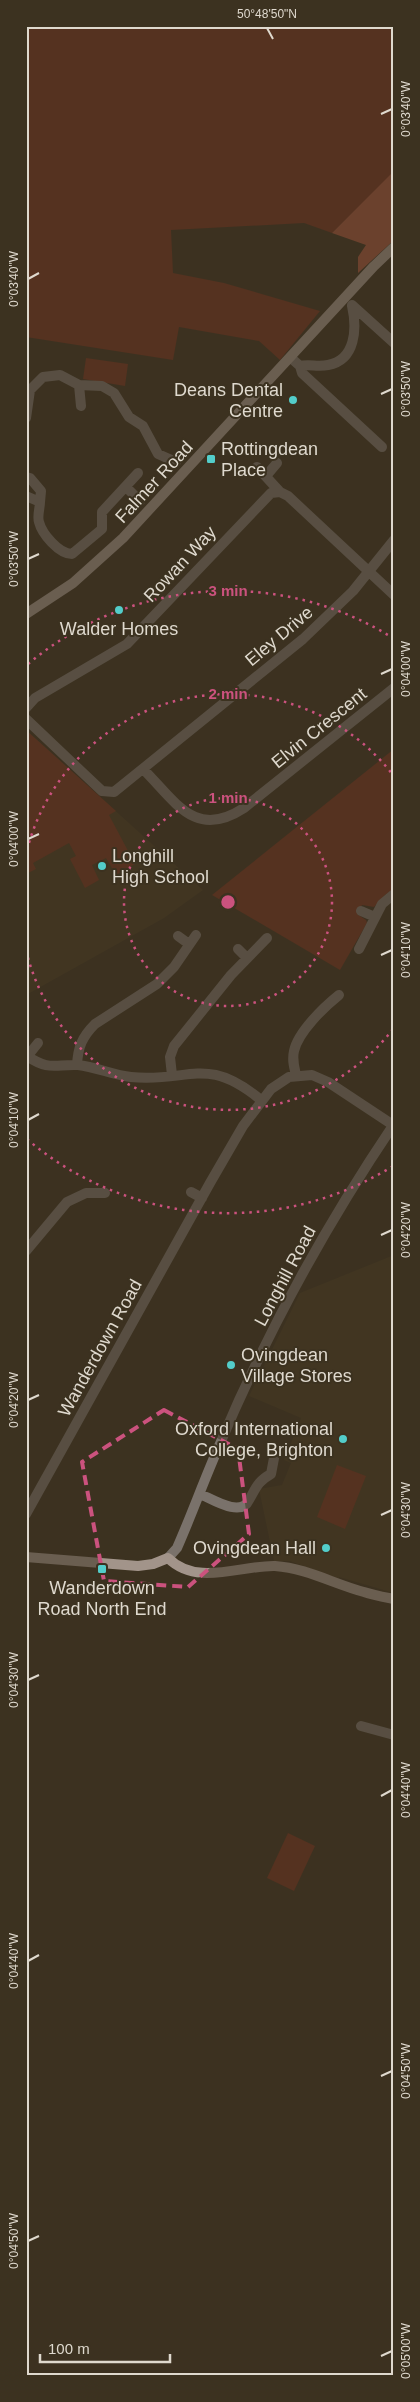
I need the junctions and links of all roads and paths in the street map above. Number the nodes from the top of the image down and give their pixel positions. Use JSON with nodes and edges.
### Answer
{"nodes":[{"id":1,"x":394,"y":248,"type":"edge"},
{"id":2,"x":348,"y":302,"type":"junction"},
{"id":3,"x":394,"y":343,"type":"edge"},
{"id":4,"x":291,"y":358,"type":"junction"},
{"id":5,"x":300,"y":366,"type":"junction"},
{"id":6,"x":79,"y":385,"type":"junction"},
{"id":7,"x":81,"y":406,"type":"dead end"},
{"id":8,"x":26,"y":418,"type":"edge"},
{"id":9,"x":382,"y":447,"type":"dead end"},
{"id":10,"x":176,"y":462,"type":"dead end"},
{"id":11,"x":277,"y":463,"type":"dead end"},
{"id":12,"x":257,"y":467,"type":"dead end"},
{"id":13,"x":138,"y":472,"type":"dead end"},
{"id":14,"x":266,"y":476,"type":"junction"},
{"id":15,"x":26,"y":477,"type":"edge"},
{"id":16,"x":126,"y":487,"type":"junction"},
{"id":17,"x":280,"y":492,"type":"junction"},
{"id":18,"x":26,"y":496,"type":"edge"},
{"id":19,"x":140,"y":501,"type":"dead end"},
{"id":20,"x":40,"y":502,"type":"junction"},
{"id":21,"x":394,"y":540,"type":"edge"},
{"id":22,"x":370,"y":571,"type":"junction"},
{"id":23,"x":394,"y":595,"type":"edge"},
{"id":24,"x":26,"y":614,"type":"edge"},
{"id":25,"x":394,"y":688,"type":"edge"},
{"id":26,"x":26,"y":708,"type":"edge"},
{"id":27,"x":26,"y":719,"type":"edge"},
{"id":28,"x":143,"y":769,"type":"junction"},
{"id":29,"x":394,"y":894,"type":"edge"},
{"id":30,"x":361,"y":911,"type":"dead end"},
{"id":31,"x":375,"y":917,"type":"junction"},
{"id":32,"x":196,"y":934,"type":"dead end"},
{"id":33,"x":178,"y":936,"type":"dead end"},
{"id":34,"x":267,"y":938,"type":"dead end"},
{"id":35,"x":189,"y":944,"type":"junction"},
{"id":36,"x":238,"y":950,"type":"dead end"},
{"id":37,"x":359,"y":950,"type":"dead end"},
{"id":38,"x":247,"y":958,"type":"junction"},
{"id":39,"x":338,"y":995,"type":"dead end"},
{"id":40,"x":38,"y":1043,"type":"dead end"},
{"id":41,"x":27,"y":1057,"type":"edge"},
{"id":42,"x":77,"y":1065,"type":"junction"},
{"id":43,"x":172,"y":1075,"type":"junction"},
{"id":44,"x":296,"y":1075,"type":"junction"},
{"id":45,"x":261,"y":1100,"type":"junction"},
{"id":46,"x":394,"y":1124,"type":"edge"},
{"id":47,"x":191,"y":1192,"type":"dead end"},
{"id":48,"x":105,"y":1193,"type":"dead end"},
{"id":49,"x":202,"y":1198,"type":"junction"},
{"id":50,"x":26,"y":1251,"type":"edge"},
{"id":51,"x":275,"y":1453,"type":"dead end"},
{"id":52,"x":200,"y":1494,"type":"junction"},
{"id":53,"x":26,"y":1514,"type":"edge"},
{"id":54,"x":26,"y":1557,"type":"edge"},
{"id":55,"x":168,"y":1558,"type":"junction"},
{"id":56,"x":394,"y":1599,"type":"edge"},
{"id":57,"x":361,"y":1726,"type":"dead end"},
{"id":58,"x":394,"y":1735,"type":"edge"}],
"edges":[{"from":1,"to":2,"type":"main road","name":"Falmer Road"},
{"from":2,"to":3,"type":"street"},
{"from":2,"to":4,"type":"main road","name":"Falmer Road"},
{"from":2,"to":5,"type":"street"},
{"from":4,"to":5,"type":"street"},
{"from":4,"to":24,"type":"main road","name":"Falmer Road"},
{"from":5,"to":9,"type":"street"},
{"from":6,"to":7,"type":"street"},
{"from":6,"to":8,"type":"street"},
{"from":6,"to":10,"type":"street"},
{"from":11,"to":14,"type":"street"},
{"from":12,"to":14,"type":"street"},
{"from":13,"to":16,"type":"street"},
{"from":14,"to":17,"type":"street"},
{"from":15,"to":20,"type":"street"},
{"from":16,"to":19,"type":"street"},
{"from":16,"to":20,"type":"street"},
{"from":17,"to":22,"type":"street"},
{"from":17,"to":26,"type":"street","name":"Rowan Way"},
{"from":18,"to":20,"type":"street"},
{"from":21,"to":22,"type":"street","name":"Eley Drive"},
{"from":22,"to":23,"type":"street"},
{"from":22,"to":28,"type":"street","name":"Eley Drive"},
{"from":25,"to":28,"type":"street","name":"Elvin Crescent"},
{"from":27,"to":28,"type":"street","name":"Eley Drive"},
{"from":29,"to":31,"type":"street"},
{"from":30,"to":31,"type":"street"},
{"from":31,"to":37,"type":"street"},
{"from":32,"to":35,"type":"street"},
{"from":33,"to":35,"type":"street"},
{"from":34,"to":38,"type":"street"},
{"from":35,"to":42,"type":"street"},
{"from":36,"to":38,"type":"street"},
{"from":38,"to":43,"type":"street"},
{"from":39,"to":44,"type":"street"},
{"from":40,"to":41,"type":"street"},
{"from":41,"to":42,"type":"street"},
{"from":42,"to":43,"type":"street"},
{"from":43,"to":45,"type":"street"},
{"from":44,"to":45,"type":"street","name":"Wanderdown Road"},
{"from":44,"to":46,"type":"street"},
{"from":45,"to":49,"type":"street","name":"Wanderdown Road"},
{"from":46,"to":52,"type":"street","name":"Longhill Road"},
{"from":47,"to":49,"type":"street"},
{"from":48,"to":50,"type":"street"},
{"from":49,"to":53,"type":"street","name":"Wanderdown Road"},
{"from":51,"to":52,"type":"street"},
{"from":52,"to":55,"type":"street","name":"Longhill Road"},
{"from":54,"to":55,"type":"main road"},
{"from":55,"to":56,"type":"main road"},
{"from":57,"to":58,"type":"street"}]}
